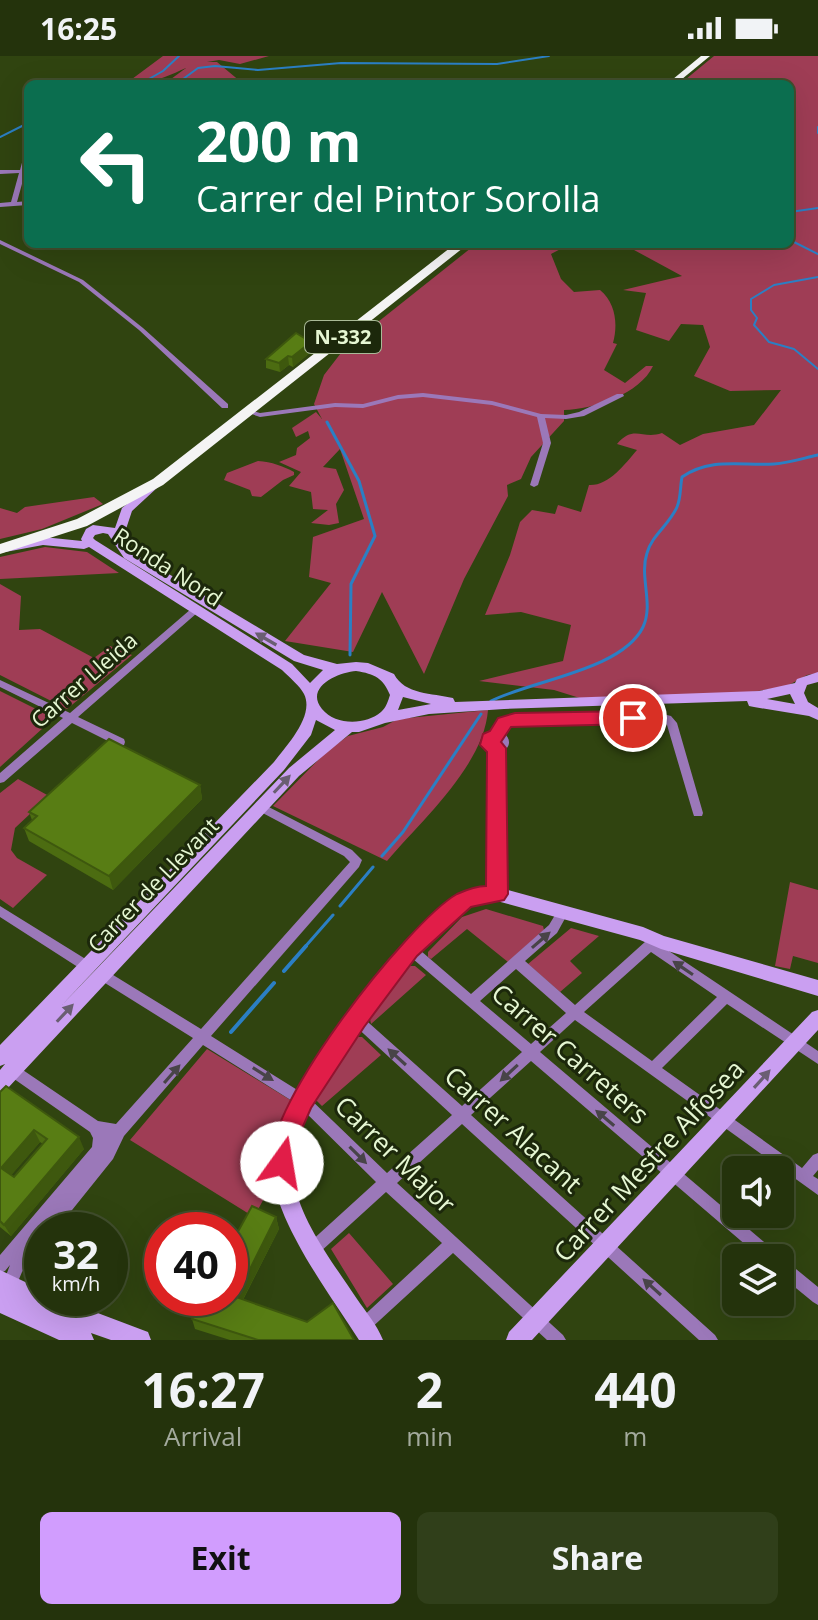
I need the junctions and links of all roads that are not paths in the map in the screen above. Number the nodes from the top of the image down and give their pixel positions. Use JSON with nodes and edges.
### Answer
{"nodes":[{"id":1,"x":706,"y":56,"type":"edge"},
{"id":2,"x":676,"y":80,"type":"edge"},
{"id":3,"x":24,"y":171,"type":"edge"},
{"id":4,"x":0,"y":172,"type":"edge"},
{"id":5,"x":24,"y":203,"type":"edge"},
{"id":6,"x":14,"y":204,"type":"junction"},
{"id":7,"x":0,"y":205,"type":"edge"},
{"id":8,"x":0,"y":242,"type":"edge"},
{"id":9,"x":457,"y":248,"type":"edge"},
{"id":10,"x":620,"y":396,"type":"dead end"},
{"id":11,"x":225,"y":406,"type":"dead end"},
{"id":12,"x":243,"y":415,"type":"junction"},
{"id":13,"x":541,"y":416,"type":"junction"},
{"id":14,"x":158,"y":482,"type":"junction"},
{"id":15,"x":534,"y":485,"type":"dead end"},
{"id":16,"x":97,"y":513,"type":"junction"},
{"id":17,"x":77,"y":526,"type":"junction"},
{"id":18,"x":58,"y":528,"type":"junction"},
{"id":19,"x":103,"y":529,"type":"junction"},
{"id":20,"x":118,"y":537,"type":"junction"},
{"id":21,"x":84,"y":545,"type":"junction"},
{"id":22,"x":0,"y":546,"type":"edge"},
{"id":23,"x":102,"y":551,"type":"junction"},
{"id":24,"x":194,"y":611,"type":"junction"},
{"id":25,"x":338,"y":669,"type":"junction"},
{"id":26,"x":818,"y":677,"type":"edge"},
{"id":27,"x":0,"y":683,"type":"edge"},
{"id":28,"x":799,"y":687,"type":"junction"},
{"id":29,"x":396,"y":688,"type":"junction"},
{"id":30,"x":312,"y":700,"type":"junction"},
{"id":31,"x":690,"y":700,"type":"junction"},
{"id":32,"x":504,"y":704,"type":"junction"},
{"id":33,"x":814,"y":713,"type":"edge"},
{"id":34,"x":384,"y":718,"type":"junction"},
{"id":35,"x":70,"y":719,"type":"junction"},
{"id":36,"x":348,"y":727,"type":"junction"},
{"id":37,"x":120,"y":742,"type":"edge"},
{"id":38,"x":0,"y":779,"type":"edge"},
{"id":39,"x":261,"y":807,"type":"junction"},
{"id":40,"x":698,"y":813,"type":"dead end"},
{"id":41,"x":497,"y":894,"type":"junction"},
{"id":42,"x":0,"y":911,"type":"edge"},
{"id":43,"x":562,"y":913,"type":"junction"},
{"id":44,"x":655,"y":944,"type":"junction"},
{"id":45,"x":410,"y":949,"type":"junction"},
{"id":46,"x":517,"y":962,"type":"junction"},
{"id":47,"x":95,"y":970,"type":"junction"},
{"id":48,"x":818,"y":988,"type":"edge"},
{"id":49,"x":726,"y":996,"type":"junction"},
{"id":50,"x":472,"y":1001,"type":"junction"},
{"id":51,"x":575,"y":1013,"type":"junction"},
{"id":52,"x":818,"y":1018,"type":"edge"},
{"id":53,"x":356,"y":1019,"type":"junction"},
{"id":54,"x":203,"y":1037,"type":"junction"},
{"id":55,"x":795,"y":1042,"type":"junction"},
{"id":56,"x":529,"y":1054,"type":"junction"},
{"id":57,"x":818,"y":1058,"type":"edge"},
{"id":58,"x":653,"y":1068,"type":"junction"},
{"id":59,"x":4,"y":1070,"type":"edge"},
{"id":60,"x":302,"y":1100,"type":"junction"},
{"id":61,"x":462,"y":1116,"type":"junction"},
{"id":62,"x":725,"y":1119,"type":"junction"},
{"id":63,"x":95,"y":1127,"type":"junction"},
{"id":64,"x":119,"y":1131,"type":"junction"},
{"id":65,"x":818,"y":1160,"type":"edge"},
{"id":66,"x":672,"y":1174,"type":"junction"},
{"id":67,"x":803,"y":1177,"type":"junction"},
{"id":68,"x":387,"y":1183,"type":"junction"},
{"id":69,"x":818,"y":1188,"type":"edge"},
{"id":70,"x":61,"y":1212,"type":"edge"},
{"id":71,"x":453,"y":1243,"type":"junction"},
{"id":72,"x":755,"y":1244,"type":"edge"},
{"id":73,"x":606,"y":1245,"type":"junction"},
{"id":74,"x":314,"y":1248,"type":"junction"},
{"id":75,"x":24,"y":1258,"type":"edge"},
{"id":76,"x":794,"y":1277,"type":"edge"},
{"id":77,"x":2,"y":1284,"type":"edge"},
{"id":78,"x":818,"y":1297,"type":"edge"},
{"id":79,"x":537,"y":1319,"type":"junction"},
{"id":80,"x":368,"y":1333,"type":"edge"},
{"id":81,"x":83,"y":1340,"type":"edge"},
{"id":82,"x":140,"y":1340,"type":"edge"},
{"id":83,"x":517,"y":1340,"type":"edge"},
{"id":84,"x":558,"y":1340,"type":"edge"},
{"id":85,"x":710,"y":1340,"type":"edge"}],
"edges":[{"from":1,"to":2,"type":"highway"},
{"from":3,"to":4,"type":"street"},
{"from":3,"to":6,"type":"street"},
{"from":5,"to":6,"type":"street"},
{"from":6,"to":7,"type":"street"},
{"from":8,"to":11,"type":"street"},
{"from":9,"to":12,"type":"highway","number":"N-332"},
{"from":10,"to":13,"type":"street"},
{"from":12,"to":13,"type":"street"},
{"from":12,"to":14,"type":"highway","number":"N-332"},
{"from":12,"to":16,"type":"highway","number":"N-332"},
{"from":13,"to":15,"type":"street"},
{"from":14,"to":17,"type":"highway","number":"N-332"},
{"from":14,"to":20,"type":"main road"},
{"from":16,"to":17,"type":"main road"},
{"from":16,"to":18,"type":"highway","number":"N-332"},
{"from":17,"to":18,"type":"main road"},
{"from":17,"to":19,"type":"main road"},
{"from":17,"to":21,"type":"main road"},
{"from":17,"to":22,"type":"highway","number":"N-332"},
{"from":18,"to":22,"type":"highway","number":"N-332"},
{"from":19,"to":20,"type":"main road","name":"Ronda Nord"},
{"from":19,"to":23,"type":"main road","name":"Ronda Nord"},
{"from":25,"to":20,"type":"main road","name":"Ronda Nord","one_way":true},
{"from":21,"to":22,"type":"main road"},
{"from":21,"to":23,"type":"main road"},
{"from":23,"to":24,"type":"main road","name":"Ronda Nord"},
{"from":24,"to":30,"type":"main road","name":"Ronda Nord"},
{"from":24,"to":35,"type":"street","name":"Carrer Lleida"},
{"from":25,"to":29,"type":"main road","name":"Ronda Nord"},
{"from":25,"to":30,"type":"main road"},
{"from":26,"to":28,"type":"main road","name":"Ronda Nord"},
{"from":27,"to":35,"type":"street"},
{"from":28,"to":31,"type":"main road","name":"Ronda Nord"},
{"from":28,"to":33,"type":"main road"},
{"from":29,"to":32,"type":"main road","name":"Ronda Nord"},
{"from":29,"to":34,"type":"main road"},
{"from":30,"to":36,"type":"main road","name":"Ronda Nord"},
{"from":30,"to":47,"type":"main road","name":"Carrer de Llevant"},
{"from":31,"to":32,"type":"main road","name":"Ronda Nord"},
{"from":31,"to":33,"type":"main road","name":"Ronda Nord"},
{"from":32,"to":34,"type":"main road","name":"Ronda Nord"},
{"from":34,"to":36,"type":"main road","name":"Ronda Nord"},
{"from":35,"to":37,"type":"street"},
{"from":35,"to":38,"type":"street","name":"Carrer Lleida"},
{"from":39,"to":36,"type":"main road","name":"Carrer de Llevant","one_way":true},
{"from":39,"to":47,"type":"main road","name":"Carrer de Llevant"},
{"from":39,"to":54,"type":"street"},
{"from":40,"to":41,"type":"street"},
{"from":41,"to":43,"type":"main road"},
{"from":41,"to":45,"type":"main road"},
{"from":42,"to":47,"type":"street","name":"Carrer Major"},
{"from":43,"to":44,"type":"main road"},
{"from":46,"to":43,"type":"street","one_way":true},
{"from":44,"to":48,"type":"main road"},
{"from":49,"to":44,"type":"street","one_way":true},
{"from":44,"to":51,"type":"street"},
{"from":45,"to":50,"type":"street","name":"Carrer Carreters"},
{"from":45,"to":53,"type":"main road"},
{"from":46,"to":50,"type":"street"},
{"from":46,"to":51,"type":"street"},
{"from":47,"to":54,"type":"street","name":"Carrer Major"},
{"from":47,"to":59,"type":"main road","name":"Carrer de Llevant"},
{"from":49,"to":55,"type":"street"},
{"from":49,"to":58,"type":"street"},
{"from":50,"to":56,"type":"street","name":"Carrer Carreters"},
{"from":51,"to":56,"type":"street"},
{"from":51,"to":58,"type":"street"},
{"from":52,"to":55,"type":"main road","name":"Carrer Mestre Alfosea"},
{"from":53,"to":60,"type":"main road"},
{"from":61,"to":53,"type":"street","name":"Carrer Alacant","one_way":true},
{"from":54,"to":60,"type":"street","name":"Carrer Major","one_way":true},
{"from":64,"to":54,"type":"street","one_way":true},
{"from":55,"to":57,"type":"street"},
{"from":62,"to":55,"type":"main road","name":"Carrer Mestre Alfosea","one_way":true},
{"from":56,"to":61,"type":"street","one_way":true},
{"from":66,"to":56,"type":"street","name":"Carrer Carreters","one_way":true},
{"from":58,"to":62,"type":"street"},
{"from":59,"to":63,"type":"street"},
{"from":60,"to":68,"type":"street","name":"Carrer Major","one_way":true},
{"from":60,"to":74,"type":"main road"},
{"from":61,"to":68,"type":"street"},
{"from":61,"to":73,"type":"street","name":"Carrer Alacant"},
{"from":62,"to":66,"type":"main road","name":"Carrer Mestre Alfosea"},
{"from":62,"to":67,"type":"street"},
{"from":63,"to":64,"type":"street"},
{"from":63,"to":77,"type":"street"},
{"from":64,"to":70,"type":"street"},
{"from":65,"to":67,"type":"street"},
{"from":66,"to":72,"type":"street","name":"Carrer Carreters"},
{"from":66,"to":73,"type":"main road","name":"Carrer Mestre Alfosea"},
{"from":67,"to":69,"type":"street"},
{"from":68,"to":71,"type":"street","name":"Carrer Major"},
{"from":68,"to":74,"type":"street"},
{"from":71,"to":79,"type":"street","name":"Carrer Major"},
{"from":71,"to":80,"type":"street"},
{"from":73,"to":79,"type":"main road","name":"Carrer Mestre Alfosea"},
{"from":85,"to":73,"type":"street","name":"Carrer Alacant","one_way":true},
{"from":74,"to":80,"type":"main road"},
{"from":75,"to":77,"type":"street"},
{"from":76,"to":78,"type":"street"},
{"from":77,"to":81,"type":"main road"},
{"from":77,"to":82,"type":"main road"},
{"from":79,"to":83,"type":"main road","name":"Carrer Mestre Alfosea"},
{"from":79,"to":84,"type":"street","name":"Carrer Major"}]}
